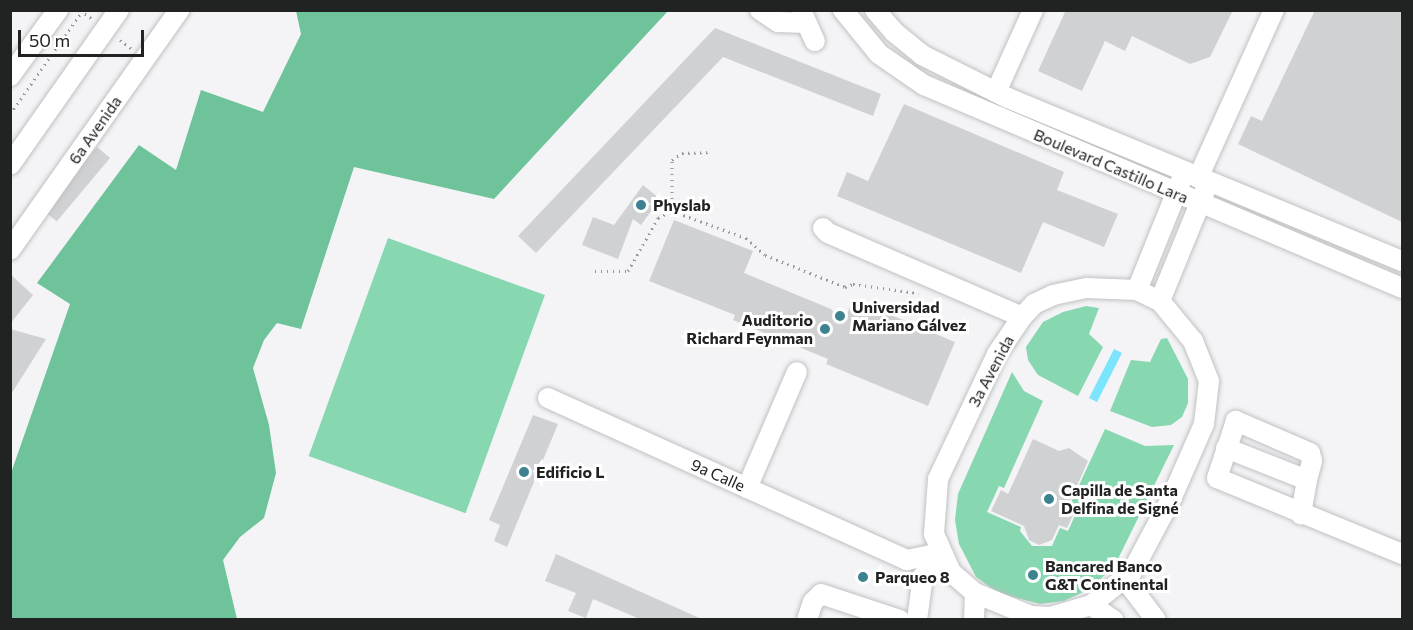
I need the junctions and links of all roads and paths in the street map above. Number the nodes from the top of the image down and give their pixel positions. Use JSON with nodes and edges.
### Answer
{"nodes":[{"id":1,"x":57,"y":10,"type":"edge"},
{"id":2,"x":83,"y":10,"type":"edge"},
{"id":3,"x":118,"y":10,"type":"edge"},
{"id":4,"x":179,"y":10,"type":"edge"},
{"id":5,"x":760,"y":10,"type":"edge"},
{"id":6,"x":843,"y":10,"type":"edge"},
{"id":7,"x":875,"y":10,"type":"edge"},
{"id":8,"x":1033,"y":10,"type":"edge"},
{"id":9,"x":1272,"y":11,"type":"edge"},
{"id":10,"x":804,"y":17,"type":"edge"},
{"id":11,"x":815,"y":41,"type":"dead end"},
{"id":12,"x":922,"y":55,"type":"junction"},
{"id":13,"x":10,"y":76,"type":"edge"},
{"id":14,"x":908,"y":76,"type":"junction"},
{"id":15,"x":1002,"y":95,"type":"junction"},
{"id":16,"x":10,"y":114,"type":"edge"},
{"id":17,"x":1000,"y":119,"type":"junction"},
{"id":18,"x":1084,"y":131,"type":"junction"},
{"id":19,"x":711,"y":152,"type":"dead end"},
{"id":20,"x":1077,"y":153,"type":"junction"},
{"id":21,"x":10,"y":165,"type":"edge"},
{"id":22,"x":1197,"y":178,"type":"junction"},
{"id":23,"x":1175,"y":193,"type":"junction"},
{"id":24,"x":1200,"y":203,"type":"junction"},
{"id":25,"x":672,"y":211,"type":"junction"},
{"id":26,"x":823,"y":228,"type":"dead end"},
{"id":27,"x":1333,"y":233,"type":"junction"},
{"id":28,"x":10,"y":250,"type":"edge"},
{"id":29,"x":1324,"y":255,"type":"junction"},
{"id":30,"x":1402,"y":261,"type":"edge"},
{"id":31,"x":595,"y":271,"type":"dead end"},
{"id":32,"x":1402,"y":288,"type":"edge"},
{"id":33,"x":1137,"y":290,"type":"junction"},
{"id":34,"x":924,"y":296,"type":"dead end"},
{"id":35,"x":1160,"y":301,"type":"junction"},
{"id":36,"x":1022,"y":317,"type":"junction"},
{"id":37,"x":798,"y":372,"type":"dead end"},
{"id":38,"x":548,"y":398,"type":"dead end"},
{"id":39,"x":1226,"y":448,"type":"junction"},
{"id":40,"x":1306,"y":480,"type":"junction"},
{"id":41,"x":747,"y":488,"type":"junction"},
{"id":42,"x":1301,"y":514,"type":"junction"},
{"id":43,"x":939,"y":551,"type":"junction"},
{"id":44,"x":1402,"y":554,"type":"edge"},
{"id":45,"x":1125,"y":579,"type":"junction"},
{"id":46,"x":975,"y":592,"type":"junction"},
{"id":47,"x":1091,"y":605,"type":"junction"},
{"id":48,"x":1029,"y":618,"type":"edge"},
{"id":49,"x":807,"y":620,"type":"edge"},
{"id":50,"x":900,"y":620,"type":"edge"},
{"id":51,"x":917,"y":620,"type":"edge"},
{"id":52,"x":974,"y":620,"type":"edge"},
{"id":53,"x":1113,"y":620,"type":"edge"},
{"id":54,"x":1156,"y":620,"type":"edge"}],
"edges":[{"from":1,"to":13,"type":"street"},
{"from":2,"to":16,"type":"path"},
{"from":3,"to":21,"type":"street"},
{"from":4,"to":28,"type":"street","name":"6a Avenida"},
{"from":5,"to":10,"type":"street"},
{"from":6,"to":14,"type":"street","name":"Boulevard Castillo Lara"},
{"from":7,"to":12,"type":"street","name":"Boulevard Castillo Lara"},
{"from":8,"to":15,"type":"street"},
{"from":9,"to":22,"type":"street"},
{"from":10,"to":11,"type":"street"},
{"from":12,"to":14,"type":"street"},
{"from":12,"to":15,"type":"street","name":"Boulevard Castillo Lara"},
{"from":14,"to":17,"type":"street","name":"Boulevard Castillo Lara"},
{"from":15,"to":17,"type":"street"},
{"from":15,"to":18,"type":"street","name":"Boulevard Castillo Lara"},
{"from":17,"to":20,"type":"street","name":"Boulevard Castillo Lara"},
{"from":18,"to":20,"type":"street"},
{"from":18,"to":22,"type":"street","name":"Boulevard Castillo Lara"},
{"from":19,"to":25,"type":"path"},
{"from":20,"to":23,"type":"street","name":"Boulevard Castillo Lara"},
{"from":22,"to":23,"type":"street"},
{"from":22,"to":24,"type":"street"},
{"from":22,"to":27,"type":"street","name":"Boulevard Castillo Lara"},
{"from":23,"to":24,"type":"street","name":"Boulevard Castillo Lara"},
{"from":23,"to":33,"type":"street"},
{"from":24,"to":29,"type":"street","name":"Boulevard Castillo Lara"},
{"from":24,"to":35,"type":"street"},
{"from":25,"to":31,"type":"path"},
{"from":25,"to":34,"type":"path"},
{"from":26,"to":36,"type":"street"},
{"from":27,"to":29,"type":"street"},
{"from":27,"to":30,"type":"street","name":"Boulevard Castillo Lara"},
{"from":29,"to":32,"type":"street","name":"Boulevard Castillo Lara"},
{"from":33,"to":35,"type":"street"},
{"from":33,"to":36,"type":"street","name":"3a Avenida"},
{"from":35,"to":45,"type":"street"},
{"from":36,"to":43,"type":"street","name":"3a Avenida"},
{"from":37,"to":41,"type":"street"},
{"from":38,"to":41,"type":"street","name":"9a Calle"},
{"from":39,"to":40,"type":"street"},
{"from":39,"to":40,"type":"street"},
{"from":39,"to":42,"type":"street"},
{"from":40,"to":42,"type":"street"},
{"from":41,"to":43,"type":"street","name":"9a Calle"},
{"from":42,"to":44,"type":"street"},
{"from":43,"to":46,"type":"street"},
{"from":43,"to":51,"type":"street"},
{"from":45,"to":47,"type":"street"},
{"from":45,"to":54,"type":"street"},
{"from":46,"to":48,"type":"street"},
{"from":46,"to":52,"type":"street"},
{"from":47,"to":48,"type":"street"},
{"from":47,"to":53,"type":"street"},
{"from":49,"to":50,"type":"street"}]}
